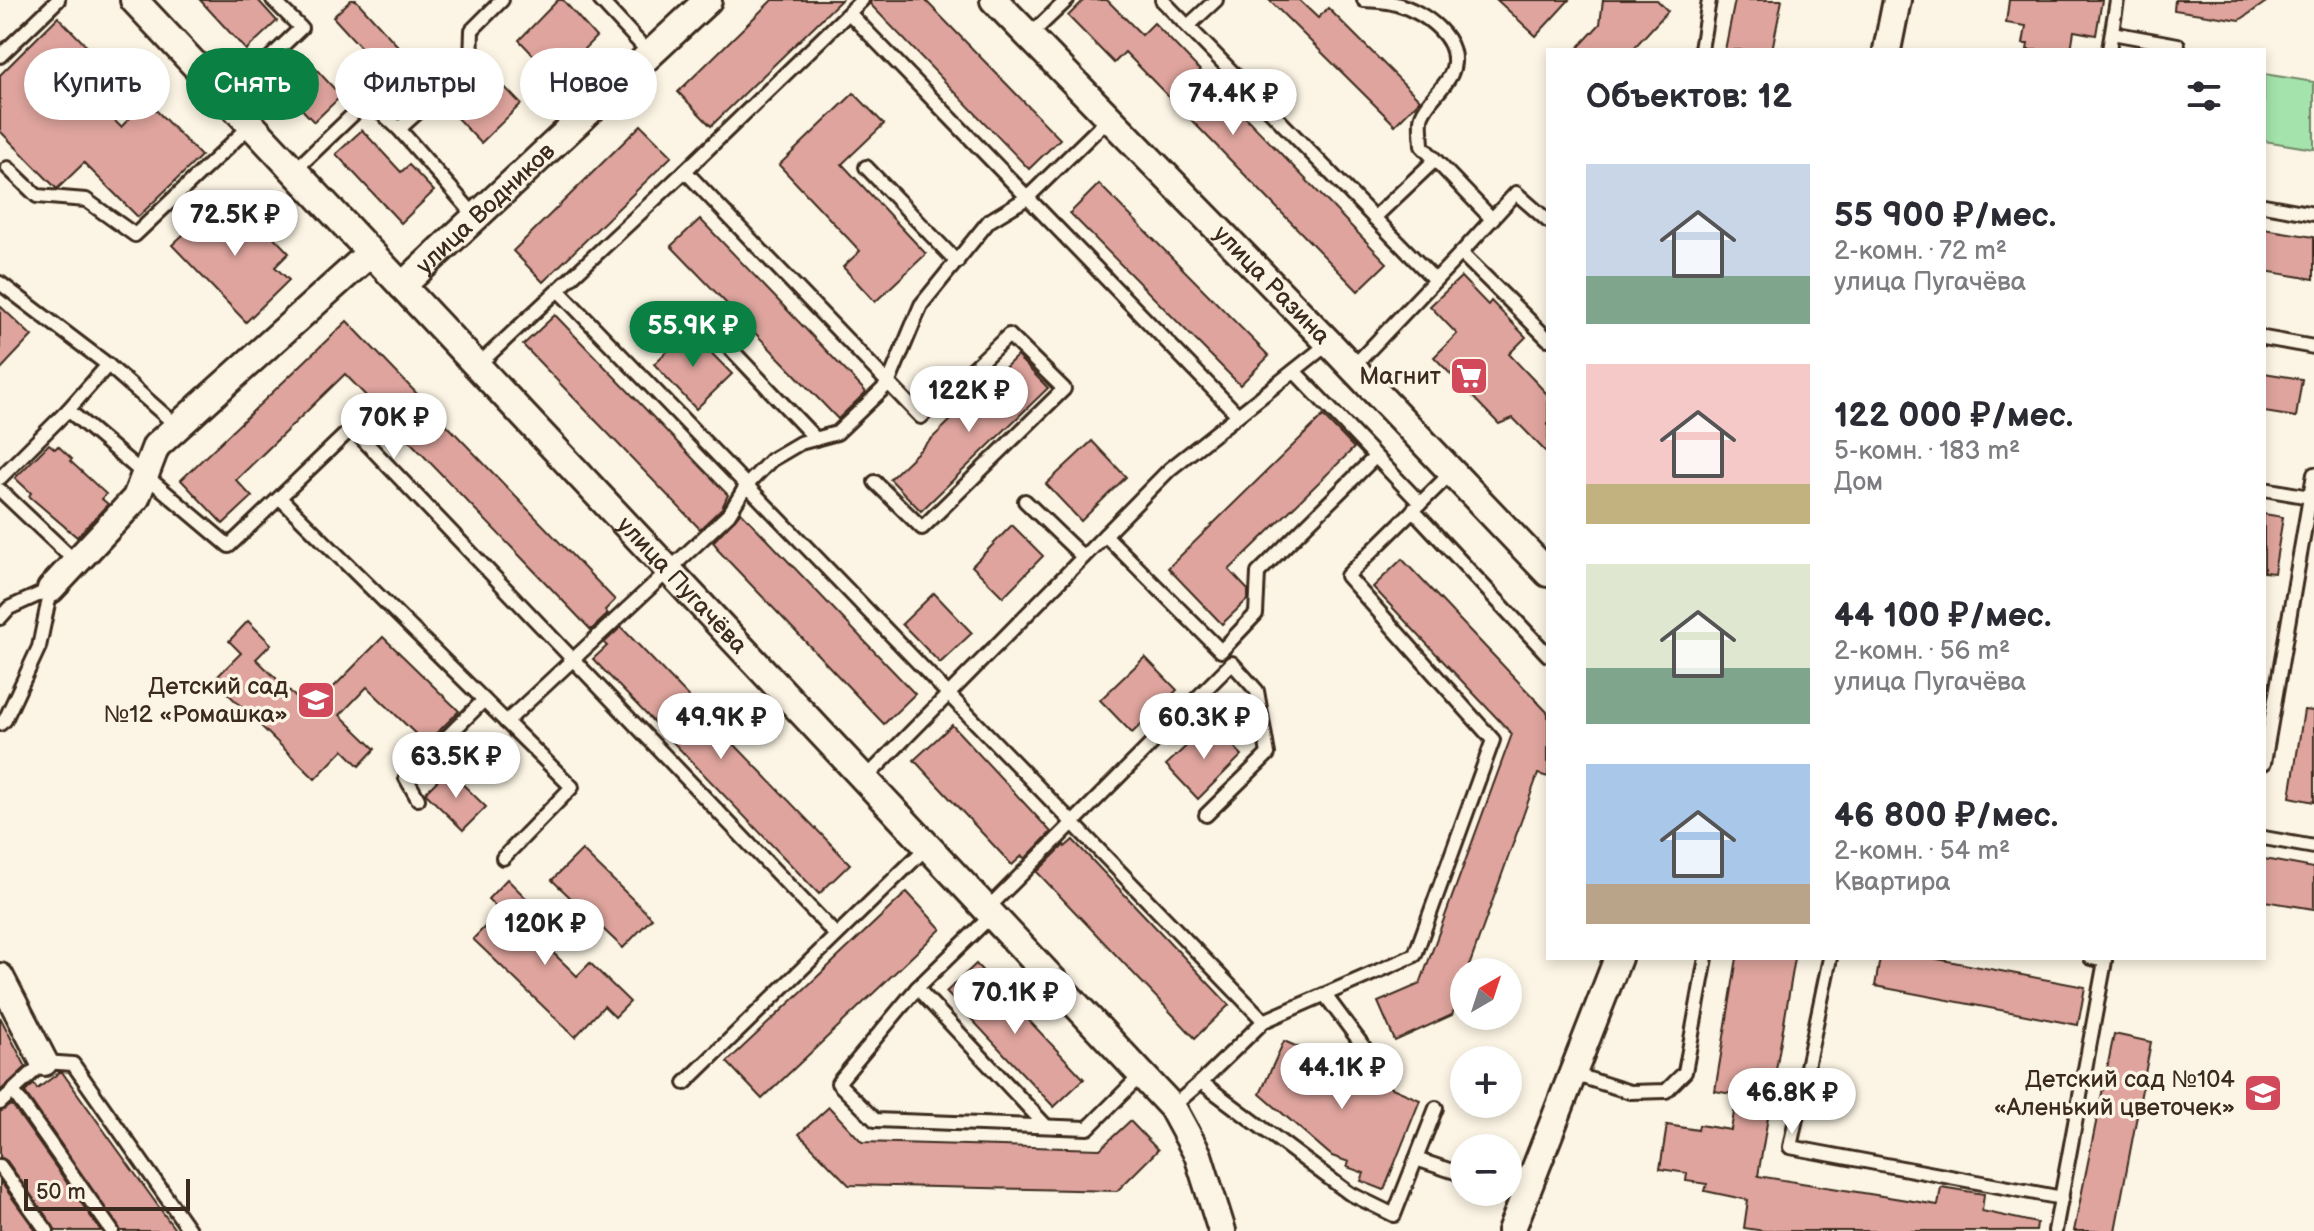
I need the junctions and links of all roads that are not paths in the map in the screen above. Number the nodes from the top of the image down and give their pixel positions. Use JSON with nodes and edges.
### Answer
{"nodes":[{"id":1,"x":134,"y":0,"type":"edge"},
{"id":2,"x":273,"y":0,"type":"edge"},
{"id":3,"x":502,"y":0,"type":"edge"},
{"id":4,"x":600,"y":0,"type":"edge"},
{"id":5,"x":708,"y":0,"type":"edge"},
{"id":6,"x":862,"y":0,"type":"edge"},
{"id":7,"x":994,"y":0,"type":"edge"},
{"id":8,"x":1067,"y":0,"type":"edge"},
{"id":9,"x":1162,"y":0,"type":"edge"},
{"id":10,"x":1216,"y":0,"type":"edge"},
{"id":11,"x":1364,"y":0,"type":"edge"},
{"id":12,"x":1709,"y":0,"type":"edge"},
{"id":13,"x":1897,"y":0,"type":"edge"},
{"id":14,"x":2117,"y":0,"type":"edge"},
{"id":15,"x":53,"y":2,"type":"edge"},
{"id":16,"x":849,"y":13,"type":"junction"},
{"id":17,"x":1188,"y":26,"type":"junction"},
{"id":18,"x":2112,"y":33,"type":"junction"},
{"id":19,"x":1029,"y":36,"type":"junction"},
{"id":20,"x":280,"y":48,"type":"edge"},
{"id":21,"x":644,"y":48,"type":"edge"},
{"id":22,"x":656,"y":48,"type":"edge"},
{"id":23,"x":1701,"y":48,"type":"edge"},
{"id":24,"x":1887,"y":48,"type":"edge"},
{"id":25,"x":2109,"y":48,"type":"edge"},
{"id":26,"x":2177,"y":48,"type":"edge"},
{"id":27,"x":186,"y":55,"type":"edge"},
{"id":28,"x":0,"y":56,"type":"edge"},
{"id":29,"x":1109,"y":118,"type":"junction"},
{"id":30,"x":246,"y":120,"type":"edge"},
{"id":31,"x":580,"y":120,"type":"edge"},
{"id":32,"x":251,"y":125,"type":"junction"},
{"id":33,"x":399,"y":129,"type":"junction"},
{"id":34,"x":1435,"y":160,"type":"junction"},
{"id":35,"x":866,"y":167,"type":"dead end"},
{"id":36,"x":8,"y":168,"type":"dead end"},
{"id":37,"x":294,"y":171,"type":"junction"},
{"id":38,"x":685,"y":171,"type":"junction"},
{"id":39,"x":1027,"y":198,"type":"junction"},
{"id":40,"x":2266,"y":205,"type":"edge"},
{"id":41,"x":2314,"y":214,"type":"edge"},
{"id":42,"x":476,"y":217,"type":"junction"},
{"id":43,"x":1374,"y":218,"type":"junction"},
{"id":44,"x":1492,"y":219,"type":"junction"},
{"id":45,"x":1546,"y":219,"type":"edge"},
{"id":46,"x":370,"y":253,"type":"junction"},
{"id":47,"x":1461,"y":253,"type":"junction"},
{"id":48,"x":957,"y":262,"type":"junction"},
{"id":49,"x":1434,"y":279,"type":"junction"},
{"id":50,"x":0,"y":283,"type":"edge"},
{"id":51,"x":402,"y":286,"type":"junction"},
{"id":52,"x":559,"y":291,"type":"junction"},
{"id":53,"x":711,"y":328,"type":"dead end"},
{"id":54,"x":1546,"y":337,"type":"edge"},
{"id":55,"x":2266,"y":338,"type":"edge"},
{"id":56,"x":1329,"y":343,"type":"junction"},
{"id":57,"x":2314,"y":347,"type":"edge"},
{"id":58,"x":108,"y":365,"type":"junction"},
{"id":59,"x":477,"y":366,"type":"junction"},
{"id":60,"x":1353,"y":367,"type":"junction"},
{"id":61,"x":1294,"y":371,"type":"junction"},
{"id":62,"x":888,"y":384,"type":"junction"},
{"id":63,"x":68,"y":410,"type":"junction"},
{"id":64,"x":1238,"y":415,"type":"junction"},
{"id":65,"x":177,"y":426,"type":"junction"},
{"id":66,"x":816,"y":439,"type":"junction"},
{"id":67,"x":1375,"y":457,"type":"junction"},
{"id":68,"x":1452,"y":472,"type":"junction"},
{"id":69,"x":2314,"y":474,"type":"edge"},
{"id":70,"x":144,"y":477,"type":"junction"},
{"id":71,"x":0,"y":478,"type":"edge"},
{"id":72,"x":875,"y":482,"type":"dead end"},
{"id":73,"x":746,"y":486,"type":"junction"},
{"id":74,"x":2266,"y":489,"type":"edge"},
{"id":75,"x":0,"y":490,"type":"edge"},
{"id":76,"x":2310,"y":497,"type":"junction"},
{"id":77,"x":280,"y":498,"type":"junction"},
{"id":78,"x":1025,"y":501,"type":"dead end"},
{"id":79,"x":1417,"y":507,"type":"junction"},
{"id":80,"x":1105,"y":535,"type":"junction"},
{"id":81,"x":1083,"y":557,"type":"junction"},
{"id":82,"x":76,"y":562,"type":"junction"},
{"id":83,"x":1546,"y":571,"type":"edge"},
{"id":84,"x":668,"y":572,"type":"junction"},
{"id":85,"x":51,"y":589,"type":"junction"},
{"id":86,"x":0,"y":618,"type":"edge"},
{"id":87,"x":1546,"y":653,"type":"edge"},
{"id":88,"x":573,"y":659,"type":"junction"},
{"id":89,"x":947,"y":696,"type":"junction"},
{"id":90,"x":484,"y":700,"type":"junction"},
{"id":91,"x":506,"y":722,"type":"junction"},
{"id":92,"x":0,"y":724,"type":"edge"},
{"id":93,"x":2266,"y":751,"type":"edge"},
{"id":94,"x":864,"y":780,"type":"junction"},
{"id":95,"x":418,"y":799,"type":"dead end"},
{"id":96,"x":1206,"y":815,"type":"dead end"},
{"id":97,"x":1074,"y":823,"type":"junction"},
{"id":98,"x":2266,"y":838,"type":"edge"},
{"id":99,"x":927,"y":847,"type":"junction"},
{"id":100,"x":2314,"y":847,"type":"edge"},
{"id":101,"x":503,"y":858,"type":"dead end"},
{"id":102,"x":988,"y":913,"type":"junction"},
{"id":103,"x":836,"y":935,"type":"junction"},
{"id":104,"x":1617,"y":960,"type":"edge"},
{"id":105,"x":1706,"y":960,"type":"edge"},
{"id":106,"x":1830,"y":960,"type":"edge"},
{"id":107,"x":2100,"y":960,"type":"edge"},
{"id":108,"x":0,"y":977,"type":"edge"},
{"id":109,"x":917,"y":988,"type":"junction"},
{"id":110,"x":1325,"y":995,"type":"junction"},
{"id":111,"x":1264,"y":1021,"type":"junction"},
{"id":112,"x":1366,"y":1050,"type":"dead end"},
{"id":113,"x":44,"y":1062,"type":"junction"},
{"id":114,"x":1573,"y":1074,"type":"junction"},
{"id":115,"x":1141,"y":1075,"type":"junction"},
{"id":116,"x":1201,"y":1082,"type":"junction"},
{"id":117,"x":685,"y":1083,"type":"dead end"},
{"id":118,"x":13,"y":1091,"type":"junction"},
{"id":119,"x":0,"y":1103,"type":"edge"},
{"id":120,"x":1172,"y":1107,"type":"junction"},
{"id":121,"x":1436,"y":1108,"type":"dead end"},
{"id":122,"x":1046,"y":1126,"type":"junction"},
{"id":123,"x":1416,"y":1159,"type":"junction"},
{"id":124,"x":0,"y":1166,"type":"edge"},
{"id":125,"x":1450,"y":1170,"type":"edge"},
{"id":126,"x":1522,"y":1180,"type":"edge"},
{"id":127,"x":2062,"y":1198,"type":"junction"},
{"id":128,"x":1514,"y":1206,"type":"edge"},
{"id":129,"x":47,"y":1231,"type":"edge"},
{"id":130,"x":112,"y":1231,"type":"edge"},
{"id":131,"x":190,"y":1231,"type":"edge"},
{"id":132,"x":1222,"y":1231,"type":"edge"},
{"id":133,"x":1511,"y":1231,"type":"edge"},
{"id":134,"x":2055,"y":1231,"type":"edge"}],
"edges":[{"from":1,"to":27,"type":"street","name":"улица Пугачёва"},
{"from":2,"to":20,"type":"lane"},
{"from":3,"to":33,"type":"lane"},
{"from":4,"to":21,"type":"lane"},
{"from":5,"to":22,"type":"street","name":"улица Водников"},
{"from":6,"to":16,"type":"lane"},
{"from":7,"to":19,"type":"street","name":"улица Разина"},
{"from":8,"to":19,"type":"lane"},
{"from":9,"to":17,"type":"lane"},
{"from":10,"to":17,"type":"lane"},
{"from":11,"to":34,"type":"lane"},
{"from":12,"to":23,"type":"lane"},
{"from":13,"to":24,"type":"street"},
{"from":14,"to":18,"type":"lane"},
{"from":15,"to":28,"type":"lane"},
{"from":16,"to":38,"type":"lane"},
{"from":16,"to":39,"type":"lane"},
{"from":17,"to":43,"type":"lane"},
{"from":18,"to":25,"type":"lane"},
{"from":18,"to":26,"type":"lane"},
{"from":19,"to":29,"type":"street","name":"улица Разина"},
{"from":29,"to":39,"type":"lane"},
{"from":29,"to":56,"type":"street","name":"улица Разина"},
{"from":30,"to":32,"type":"street","name":"улица Пугачёва"},
{"from":31,"to":42,"type":"street","name":"улица Водников"},
{"from":32,"to":36,"type":"lane"},
{"from":32,"to":37,"type":"street","name":"улица Пугачёва"},
{"from":33,"to":37,"type":"lane"},
{"from":33,"to":42,"type":"lane"},
{"from":34,"to":43,"type":"lane"},
{"from":34,"to":44,"type":"lane"},
{"from":35,"to":48,"type":"lane"},
{"from":37,"to":46,"type":"street","name":"улица Пугачёва"},
{"from":38,"to":52,"type":"lane"},
{"from":38,"to":62,"type":"lane"},
{"from":39,"to":48,"type":"lane"},
{"from":39,"to":64,"type":"lane"},
{"from":40,"to":41,"type":"lane"},
{"from":42,"to":51,"type":"street","name":"улица Водников"},
{"from":43,"to":49,"type":"lane"},
{"from":44,"to":45,"type":"lane"},
{"from":44,"to":47,"type":"lane"},
{"from":46,"to":51,"type":"street","name":"улица Пугачёва"},
{"from":46,"to":65,"type":"street"},
{"from":47,"to":49,"type":"lane"},
{"from":47,"to":54,"type":"lane"},
{"from":48,"to":62,"type":"lane"},
{"from":49,"to":60,"type":"lane"},
{"from":50,"to":58,"type":"lane"},
{"from":51,"to":59,"type":"street","name":"улица Пугачёва"},
{"from":52,"to":59,"type":"lane"},
{"from":52,"to":73,"type":"lane"},
{"from":53,"to":66,"type":"lane"},
{"from":55,"to":57,"type":"lane"},
{"from":56,"to":60,"type":"street","name":"улица Разина"},
{"from":56,"to":61,"type":"lane"},
{"from":58,"to":63,"type":"lane"},
{"from":58,"to":65,"type":"lane"},
{"from":59,"to":84,"type":"street","name":"улица Пугачёва"},
{"from":60,"to":68,"type":"street","name":"улица Разина"},
{"from":61,"to":64,"type":"lane"},
{"from":61,"to":67,"type":"lane"},
{"from":62,"to":66,"type":"lane"},
{"from":62,"to":72,"type":"lane"},
{"from":63,"to":70,"type":"lane"},
{"from":63,"to":71,"type":"lane"},
{"from":64,"to":80,"type":"lane"},
{"from":65,"to":70,"type":"street"},
{"from":66,"to":73,"type":"lane"},
{"from":67,"to":79,"type":"lane"},
{"from":67,"to":80,"type":"lane"},
{"from":68,"to":79,"type":"lane"},
{"from":68,"to":83,"type":"street","name":"улица Разина"},
{"from":69,"to":76,"type":"lane"},
{"from":70,"to":77,"type":"lane"},
{"from":70,"to":82,"type":"street"},
{"from":73,"to":84,"type":"lane"},
{"from":73,"to":89,"type":"lane"},
{"from":74,"to":76,"type":"lane"},
{"from":75,"to":82,"type":"lane"},
{"from":76,"to":93,"type":"lane"},
{"from":77,"to":88,"type":"lane"},
{"from":77,"to":90,"type":"lane"},
{"from":78,"to":81,"type":"lane"},
{"from":79,"to":87,"type":"lane"},
{"from":79,"to":110,"type":"lane"},
{"from":80,"to":81,"type":"lane"},
{"from":81,"to":89,"type":"lane"},
{"from":82,"to":85,"type":"street"},
{"from":84,"to":88,"type":"lane"},
{"from":84,"to":94,"type":"street","name":"улица Пугачёва"},
{"from":85,"to":86,"type":"lane"},
{"from":85,"to":92,"type":"lane"},
{"from":88,"to":91,"type":"lane"},
{"from":88,"to":103,"type":"lane"},
{"from":89,"to":94,"type":"lane"},
{"from":89,"to":97,"type":"lane"},
{"from":90,"to":91,"type":"lane"},
{"from":90,"to":95,"type":"lane"},
{"from":91,"to":101,"type":"lane"},
{"from":94,"to":99,"type":"street","name":"улица Пугачёва"},
{"from":96,"to":97,"type":"lane"},
{"from":97,"to":102,"type":"lane"},
{"from":97,"to":111,"type":"lane"},
{"from":98,"to":100,"type":"lane"},
{"from":99,"to":102,"type":"street","name":"улица Пугачёва"},
{"from":99,"to":103,"type":"lane"},
{"from":102,"to":109,"type":"lane"},
{"from":102,"to":115,"type":"street","name":"улица Пугачёва"},
{"from":103,"to":117,"type":"lane"},
{"from":104,"to":114,"type":"street"},
{"from":105,"to":114,"type":"lane"},
{"from":106,"to":127,"type":"lane"},
{"from":107,"to":127,"type":"lane"},
{"from":108,"to":113,"type":"street"},
{"from":109,"to":122,"type":"lane"},
{"from":109,"to":122,"type":"lane"},
{"from":110,"to":111,"type":"lane"},
{"from":110,"to":112,"type":"lane"},
{"from":111,"to":116,"type":"lane"},
{"from":113,"to":118,"type":"lane"},
{"from":113,"to":131,"type":"lane"},
{"from":114,"to":126,"type":"street"},
{"from":115,"to":120,"type":"street","name":"улица Пугачёва"},
{"from":115,"to":122,"type":"lane"},
{"from":116,"to":120,"type":"lane"},
{"from":116,"to":123,"type":"lane"},
{"from":118,"to":119,"type":"lane"},
{"from":118,"to":130,"type":"lane"},
{"from":120,"to":132,"type":"street","name":"улица Пугачёва"},
{"from":121,"to":123,"type":"lane"},
{"from":123,"to":125,"type":"lane"},
{"from":124,"to":129,"type":"lane"},
{"from":127,"to":134,"type":"lane"},
{"from":128,"to":133,"type":"street"}]}
